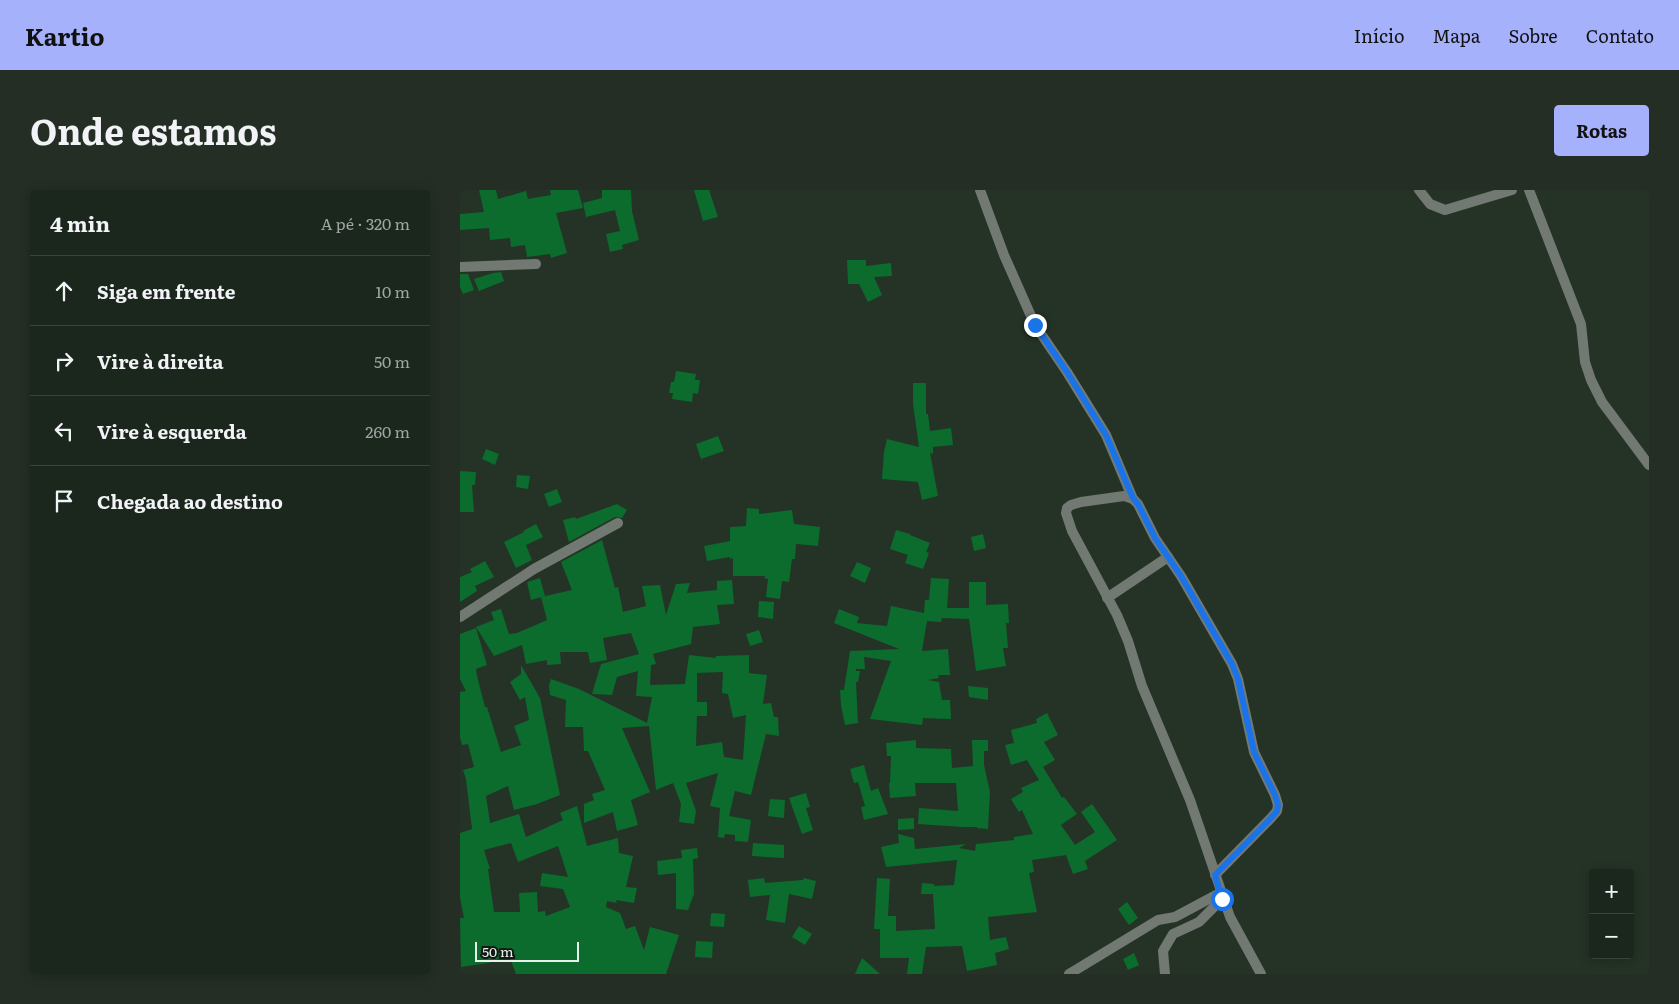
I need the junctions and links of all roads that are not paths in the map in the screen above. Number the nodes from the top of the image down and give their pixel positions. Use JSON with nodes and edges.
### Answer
{"nodes":[{"id":1,"x":980,"y":190,"type":"edge"},
{"id":2,"x":1419,"y":190,"type":"edge"},
{"id":3,"x":1512,"y":190,"type":"edge"},
{"id":4,"x":1529,"y":190,"type":"edge"},
{"id":5,"x":536,"y":264,"type":"dead end"},
{"id":6,"x":460,"y":267,"type":"edge"},
{"id":7,"x":1649,"y":465,"type":"edge"},
{"id":8,"x":1133,"y":498,"type":"junction"},
{"id":9,"x":618,"y":523,"type":"dead end"},
{"id":10,"x":1168,"y":557,"type":"junction"},
{"id":11,"x":1107,"y":598,"type":"junction"},
{"id":12,"x":460,"y":617,"type":"edge"},
{"id":13,"x":1215,"y":875,"type":"junction"},
{"id":14,"x":1221,"y":896,"type":"junction"},
{"id":15,"x":1069,"y":974,"type":"edge"},
{"id":16,"x":1165,"y":974,"type":"edge"},
{"id":17,"x":1261,"y":974,"type":"edge"}],
"edges":[{"from":1,"to":8,"type":"street"},
{"from":2,"to":3,"type":"street"},
{"from":4,"to":7,"type":"street"},
{"from":5,"to":6,"type":"street"},
{"from":8,"to":10,"type":"street"},
{"from":8,"to":11,"type":"street"},
{"from":9,"to":12,"type":"street"},
{"from":10,"to":11,"type":"street"},
{"from":10,"to":13,"type":"street"},
{"from":11,"to":13,"type":"street"},
{"from":13,"to":14,"type":"street"},
{"from":14,"to":15,"type":"street"},
{"from":14,"to":16,"type":"street"},
{"from":14,"to":17,"type":"street"}]}
